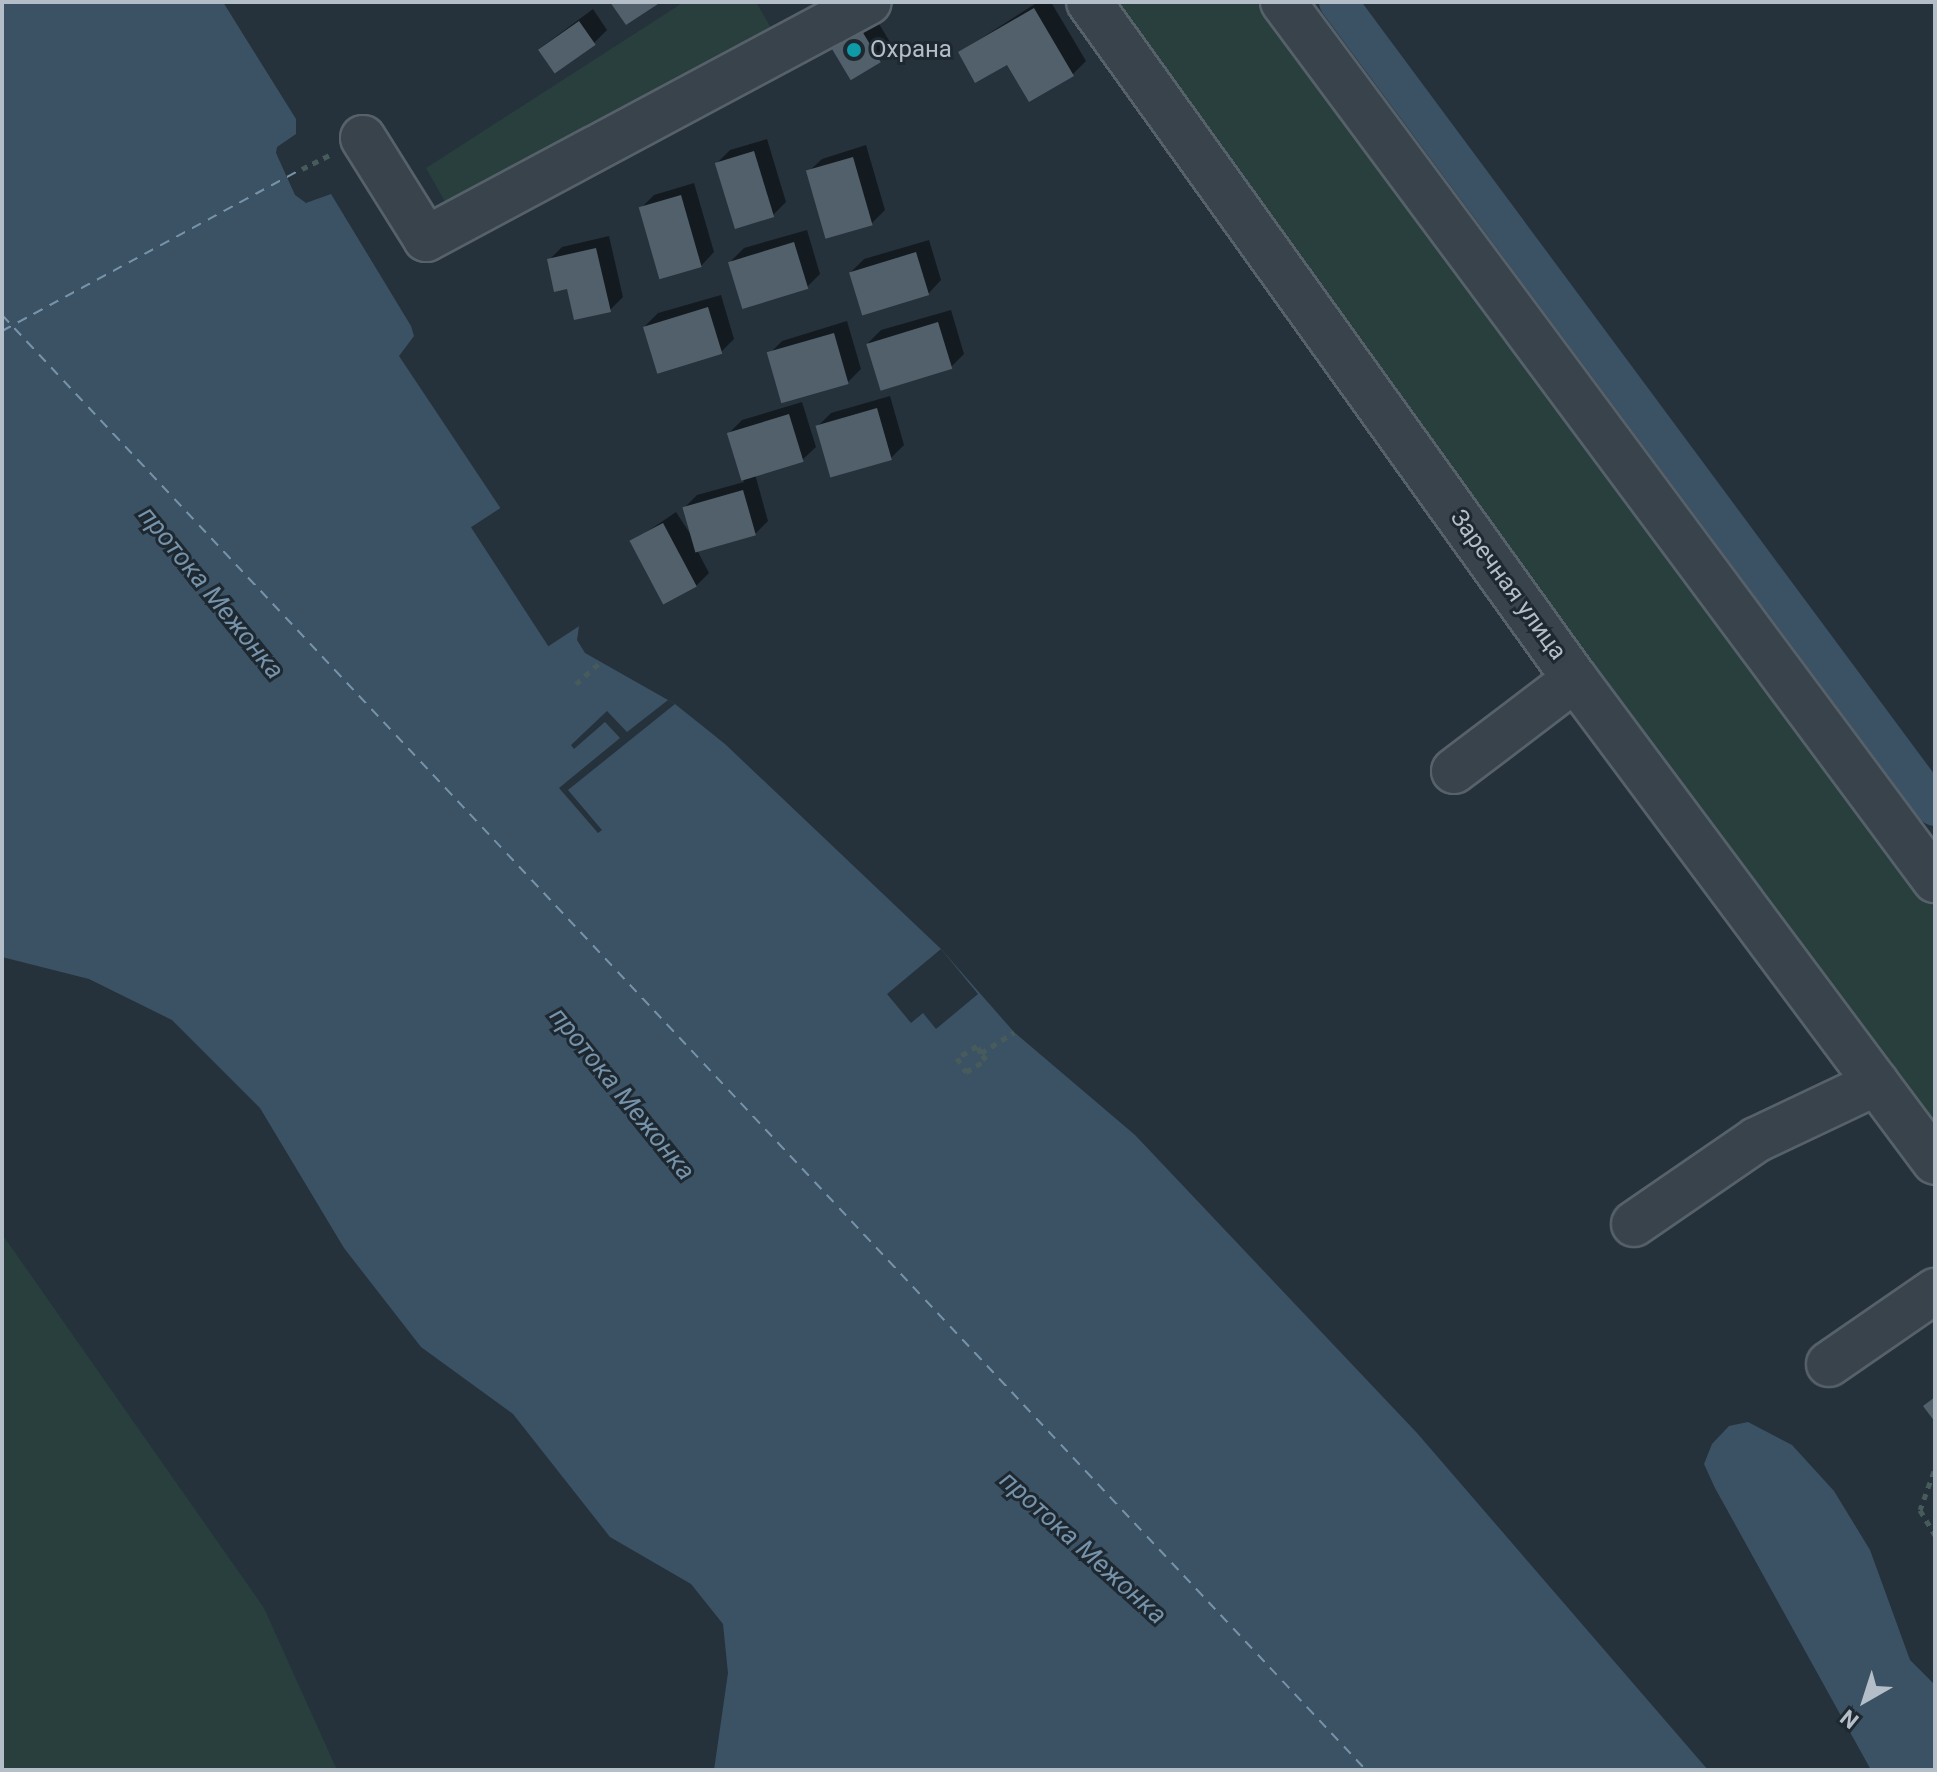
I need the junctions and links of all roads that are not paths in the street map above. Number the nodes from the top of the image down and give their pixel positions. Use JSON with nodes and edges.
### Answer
{"nodes":[{"id":1,"x":869,"y":2,"type":"edge"},
{"id":2,"x":1089,"y":2,"type":"edge"},
{"id":3,"x":1283,"y":2,"type":"edge"},
{"id":4,"x":363,"y":138,"type":"dead end"},
{"id":5,"x":1575,"y":679,"type":"junction"},
{"id":6,"x":1454,"y":771,"type":"dead end"},
{"id":7,"x":1935,"y":880,"type":"edge"},
{"id":8,"x":1876,"y":1083,"type":"junction"},
{"id":9,"x":1935,"y":1162,"type":"edge"},
{"id":10,"x":1634,"y":1224,"type":"dead end"},
{"id":11,"x":1935,"y":1291,"type":"edge"},
{"id":12,"x":1829,"y":1364,"type":"dead end"}],
"edges":[{"from":1,"to":4,"type":"street"},
{"from":2,"to":5,"type":"street","name":"Заречная улица"},
{"from":3,"to":7,"type":"street"},
{"from":5,"to":6,"type":"street"},
{"from":5,"to":8,"type":"street","name":"Заречная улица"},
{"from":8,"to":9,"type":"street","name":"Заречная улица"},
{"from":8,"to":10,"type":"street"},
{"from":11,"to":12,"type":"street"}]}
